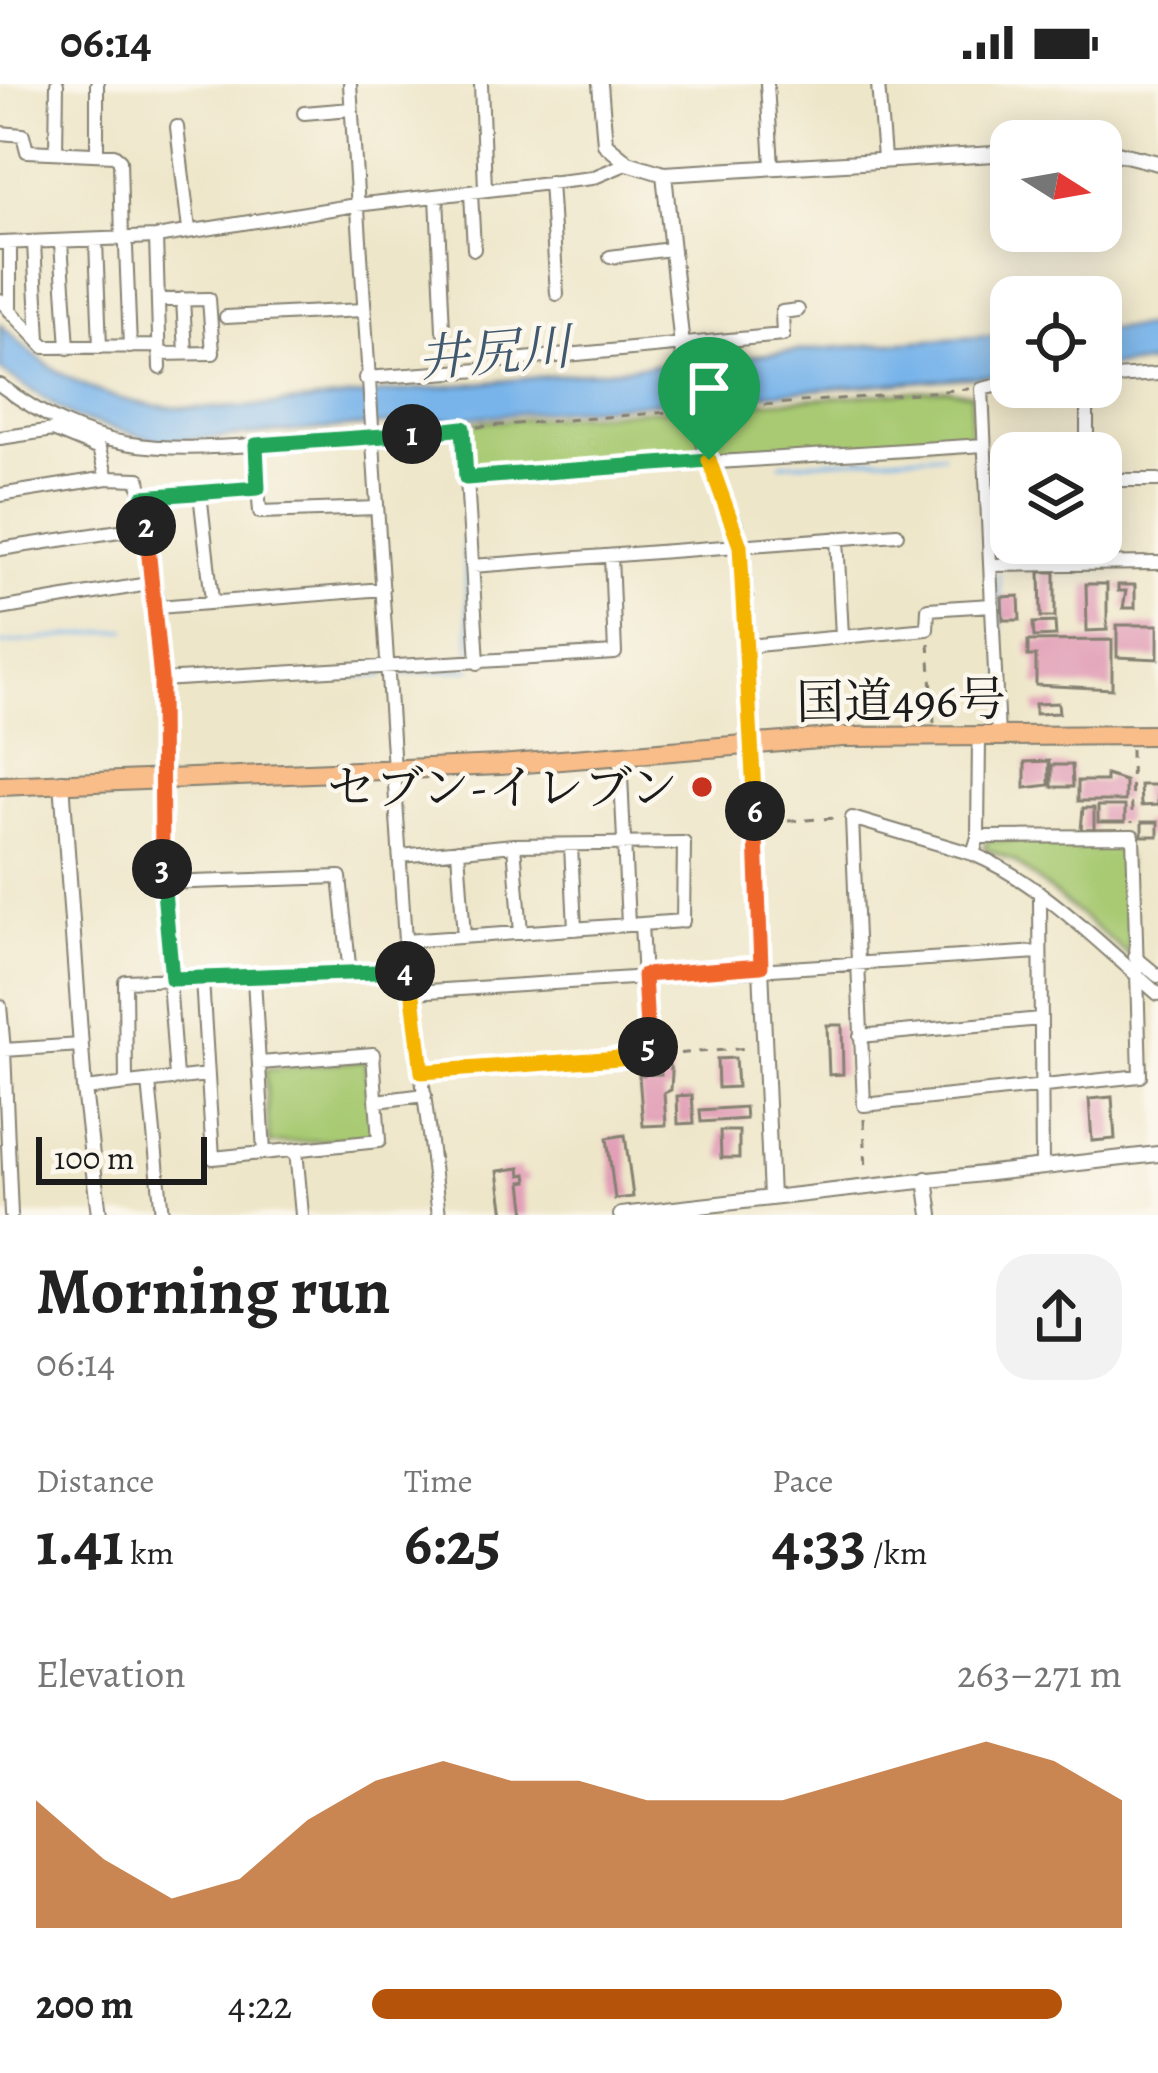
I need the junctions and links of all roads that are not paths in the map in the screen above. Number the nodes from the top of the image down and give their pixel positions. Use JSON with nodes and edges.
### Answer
{"nodes":[{"id":1,"x":57,"y":84,"type":"edge"},
{"id":2,"x":98,"y":84,"type":"edge"},
{"id":3,"x":350,"y":84,"type":"edge"},
{"id":4,"x":481,"y":84,"type":"edge"},
{"id":5,"x":600,"y":84,"type":"edge"},
{"id":6,"x":766,"y":84,"type":"edge"},
{"id":7,"x":878,"y":84,"type":"edge"},
{"id":8,"x":351,"y":110,"type":"junction"},
{"id":9,"x":304,"y":113,"type":"dead end"},
{"id":10,"x":177,"y":128,"type":"dead end"},
{"id":11,"x":0,"y":133,"type":"edge"},
{"id":12,"x":56,"y":152,"type":"junction"},
{"id":13,"x":98,"y":153,"type":"junction"},
{"id":14,"x":990,"y":154,"type":"edge"},
{"id":15,"x":1122,"y":154,"type":"edge"},
{"id":16,"x":884,"y":158,"type":"junction"},
{"id":17,"x":1158,"y":163,"type":"edge"},
{"id":18,"x":628,"y":164,"type":"junction"},
{"id":19,"x":772,"y":166,"type":"junction"},
{"id":20,"x":664,"y":174,"type":"junction"},
{"id":21,"x":550,"y":182,"type":"junction"},
{"id":22,"x":478,"y":191,"type":"junction"},
{"id":23,"x":437,"y":196,"type":"junction"},
{"id":24,"x":356,"y":206,"type":"junction"},
{"id":25,"x":189,"y":230,"type":"junction"},
{"id":26,"x":156,"y":237,"type":"junction"},
{"id":27,"x":96,"y":241,"type":"junction"},
{"id":28,"x":61,"y":242,"type":"junction"},
{"id":29,"x":5,"y":243,"type":"edge"},
{"id":30,"x":34,"y":243,"type":"junction"},
{"id":31,"x":124,"y":244,"type":"junction"},
{"id":32,"x":474,"y":249,"type":"dead end"},
{"id":33,"x":670,"y":249,"type":"junction"},
{"id":34,"x":610,"y":257,"type":"dead end"},
{"id":35,"x":557,"y":293,"type":"dead end"},
{"id":36,"x":183,"y":299,"type":"junction"},
{"id":37,"x":158,"y":300,"type":"junction"},
{"id":38,"x":5,"y":306,"type":"edge"},
{"id":39,"x":362,"y":310,"type":"junction"},
{"id":40,"x":798,"y":310,"type":"dead end"},
{"id":41,"x":226,"y":317,"type":"dead end"},
{"id":42,"x":443,"y":330,"type":"dead end"},
{"id":43,"x":39,"y":340,"type":"junction"},
{"id":44,"x":130,"y":346,"type":"junction"},
{"id":45,"x":100,"y":347,"type":"junction"},
{"id":46,"x":68,"y":348,"type":"junction"},
{"id":47,"x":682,"y":350,"type":"junction"},
{"id":48,"x":186,"y":353,"type":"junction"},
{"id":49,"x":159,"y":356,"type":"junction"},
{"id":50,"x":502,"y":361,"type":"dead end"},
{"id":51,"x":480,"y":370,"type":"dead end"},
{"id":52,"x":1158,"y":374,"type":"edge"},
{"id":53,"x":1122,"y":377,"type":"edge"},
{"id":54,"x":366,"y":381,"type":"junction"},
{"id":55,"x":0,"y":385,"type":"edge"},
{"id":56,"x":990,"y":387,"type":"edge"},
{"id":57,"x":369,"y":435,"type":"junction"},
{"id":58,"x":0,"y":438,"type":"edge"},
{"id":59,"x":256,"y":445,"type":"junction"},
{"id":60,"x":984,"y":445,"type":"junction"},
{"id":61,"x":709,"y":460,"type":"junction"},
{"id":62,"x":106,"y":478,"type":"junction"},
{"id":63,"x":466,"y":478,"type":"junction"},
{"id":64,"x":1122,"y":480,"type":"edge"},
{"id":65,"x":1158,"y":480,"type":"edge"},
{"id":66,"x":258,"y":488,"type":"junction"},
{"id":67,"x":200,"y":493,"type":"junction"},
{"id":68,"x":0,"y":495,"type":"edge"},
{"id":69,"x":143,"y":497,"type":"junction"},
{"id":70,"x":377,"y":508,"type":"junction"},
{"id":71,"x":146,"y":526,"type":"junction"},
{"id":72,"x":896,"y":534,"type":"dead end"},
{"id":73,"x":836,"y":538,"type":"junction"},
{"id":74,"x":740,"y":546,"type":"junction"},
{"id":75,"x":0,"y":549,"type":"edge"},
{"id":76,"x":610,"y":556,"type":"junction"},
{"id":77,"x":1122,"y":563,"type":"edge"},
{"id":78,"x":1158,"y":563,"type":"edge"},
{"id":79,"x":1040,"y":564,"type":"edge"},
{"id":80,"x":990,"y":565,"type":"junction"},
{"id":81,"x":472,"y":566,"type":"junction"},
{"id":82,"x":154,"y":583,"type":"junction"},
{"id":83,"x":383,"y":589,"type":"junction"},
{"id":84,"x":212,"y":600,"type":"junction"},
{"id":85,"x":992,"y":605,"type":"junction"},
{"id":86,"x":158,"y":607,"type":"junction"},
{"id":87,"x":0,"y":609,"type":"edge"},
{"id":88,"x":842,"y":635,"type":"junction"},
{"id":89,"x":747,"y":646,"type":"junction"},
{"id":90,"x":478,"y":663,"type":"junction"},
{"id":91,"x":386,"y":669,"type":"junction"},
{"id":92,"x":161,"y":680,"type":"junction"},
{"id":93,"x":1158,"y":735,"type":"edge"},
{"id":94,"x":988,"y":736,"type":"junction"},
{"id":95,"x":752,"y":742,"type":"junction"},
{"id":96,"x":620,"y":756,"type":"junction"},
{"id":97,"x":393,"y":769,"type":"junction"},
{"id":98,"x":163,"y":777,"type":"junction"},
{"id":99,"x":62,"y":781,"type":"junction"},
{"id":100,"x":0,"y":786,"type":"edge"},
{"id":101,"x":978,"y":837,"type":"junction"},
{"id":102,"x":626,"y":843,"type":"junction"},
{"id":103,"x":514,"y":845,"type":"junction"},
{"id":104,"x":571,"y":845,"type":"junction"},
{"id":105,"x":458,"y":850,"type":"junction"},
{"id":106,"x":973,"y":854,"type":"junction"},
{"id":107,"x":400,"y":856,"type":"junction"},
{"id":108,"x":162,"y":883,"type":"junction"},
{"id":109,"x":1040,"y":897,"type":"junction"},
{"id":110,"x":634,"y":924,"type":"junction"},
{"id":111,"x":575,"y":929,"type":"junction"},
{"id":112,"x":520,"y":933,"type":"junction"},
{"id":113,"x":464,"y":938,"type":"junction"},
{"id":114,"x":405,"y":941,"type":"junction"},
{"id":115,"x":1039,"y":952,"type":"junction"},
{"id":116,"x":1136,"y":957,"type":"junction"},
{"id":117,"x":857,"y":962,"type":"junction"},
{"id":118,"x":761,"y":966,"type":"junction"},
{"id":119,"x":410,"y":970,"type":"junction"},
{"id":120,"x":350,"y":975,"type":"junction"},
{"id":121,"x":644,"y":975,"type":"junction"},
{"id":122,"x":1136,"y":975,"type":"junction"},
{"id":123,"x":1158,"y":976,"type":"edge"},
{"id":124,"x":254,"y":978,"type":"junction"},
{"id":125,"x":172,"y":979,"type":"junction"},
{"id":126,"x":202,"y":979,"type":"junction"},
{"id":127,"x":412,"y":992,"type":"junction"},
{"id":128,"x":1158,"y":994,"type":"edge"},
{"id":129,"x":0,"y":1006,"type":"edge"},
{"id":130,"x":1040,"y":1019,"type":"junction"},
{"id":131,"x":860,"y":1036,"type":"junction"},
{"id":132,"x":81,"y":1045,"type":"junction"},
{"id":133,"x":4,"y":1050,"type":"junction"},
{"id":134,"x":260,"y":1063,"type":"junction"},
{"id":135,"x":422,"y":1072,"type":"junction"},
{"id":136,"x":207,"y":1075,"type":"junction"},
{"id":137,"x":176,"y":1077,"type":"junction"},
{"id":138,"x":126,"y":1082,"type":"junction"},
{"id":139,"x":149,"y":1082,"type":"junction"},
{"id":140,"x":1042,"y":1087,"type":"junction"},
{"id":141,"x":84,"y":1089,"type":"junction"},
{"id":142,"x":425,"y":1095,"type":"junction"},
{"id":143,"x":377,"y":1101,"type":"junction"},
{"id":144,"x":296,"y":1150,"type":"junction"},
{"id":145,"x":264,"y":1153,"type":"junction"},
{"id":146,"x":1158,"y":1154,"type":"edge"},
{"id":147,"x":1042,"y":1166,"type":"junction"},
{"id":148,"x":926,"y":1179,"type":"junction"},
{"id":149,"x":771,"y":1197,"type":"junction"},
{"id":150,"x":11,"y":1215,"type":"edge"},
{"id":151,"x":99,"y":1215,"type":"edge"},
{"id":152,"x":162,"y":1215,"type":"edge"},
{"id":153,"x":302,"y":1215,"type":"edge"},
{"id":154,"x":440,"y":1215,"type":"edge"},
{"id":155,"x":621,"y":1215,"type":"edge"},
{"id":156,"x":931,"y":1215,"type":"edge"}],
"edges":[{"from":1,"to":12,"type":"street"},
{"from":2,"to":13,"type":"street"},
{"from":3,"to":8,"type":"street"},
{"from":4,"to":22,"type":"street"},
{"from":5,"to":18,"type":"street"},
{"from":6,"to":19,"type":"street"},
{"from":7,"to":16,"type":"street"},
{"from":8,"to":9,"type":"street"},
{"from":8,"to":24,"type":"street"},
{"from":10,"to":25,"type":"street"},
{"from":11,"to":12,"type":"street"},
{"from":12,"to":13,"type":"street"},
{"from":13,"to":31,"type":"street"},
{"from":14,"to":16,"type":"street"},
{"from":15,"to":17,"type":"street"},
{"from":16,"to":19,"type":"street"},
{"from":18,"to":20,"type":"street"},
{"from":18,"to":21,"type":"street"},
{"from":19,"to":20,"type":"street"},
{"from":20,"to":33,"type":"street"},
{"from":21,"to":22,"type":"street"},
{"from":21,"to":35,"type":"street"},
{"from":22,"to":23,"type":"street"},
{"from":22,"to":32,"type":"street"},
{"from":23,"to":24,"type":"street"},
{"from":23,"to":42,"type":"street"},
{"from":24,"to":25,"type":"street"},
{"from":24,"to":39,"type":"street"},
{"from":25,"to":26,"type":"street"},
{"from":26,"to":31,"type":"street"},
{"from":26,"to":37,"type":"street"},
{"from":27,"to":28,"type":"street"},
{"from":27,"to":31,"type":"street"},
{"from":27,"to":45,"type":"street"},
{"from":28,"to":30,"type":"street"},
{"from":28,"to":46,"type":"street"},
{"from":29,"to":30,"type":"street"},
{"from":29,"to":38,"type":"street"},
{"from":30,"to":43,"type":"street"},
{"from":31,"to":44,"type":"street"},
{"from":33,"to":34,"type":"street"},
{"from":33,"to":47,"type":"street"},
{"from":36,"to":37,"type":"street"},
{"from":36,"to":48,"type":"street"},
{"from":36,"to":48,"type":"street"},
{"from":37,"to":49,"type":"street"},
{"from":38,"to":43,"type":"street"},
{"from":39,"to":41,"type":"street"},
{"from":39,"to":54,"type":"street"},
{"from":40,"to":47,"type":"street"},
{"from":43,"to":46,"type":"street"},
{"from":44,"to":45,"type":"street"},
{"from":44,"to":49,"type":"street"},
{"from":45,"to":46,"type":"street"},
{"from":47,"to":50,"type":"street"},
{"from":47,"to":61,"type":"street"},
{"from":48,"to":49,"type":"street"},
{"from":51,"to":54,"type":"street"},
{"from":52,"to":53,"type":"street"},
{"from":54,"to":57,"type":"street"},
{"from":55,"to":59,"type":"street"},
{"from":56,"to":60,"type":"street"},
{"from":57,"to":59,"type":"street"},
{"from":57,"to":63,"type":"street"},
{"from":57,"to":70,"type":"street"},
{"from":58,"to":62,"type":"street"},
{"from":59,"to":66,"type":"street"},
{"from":60,"to":61,"type":"street"},
{"from":60,"to":80,"type":"street"},
{"from":61,"to":63,"type":"street"},
{"from":61,"to":74,"type":"street"},
{"from":62,"to":68,"type":"street"},
{"from":62,"to":69,"type":"street"},
{"from":63,"to":81,"type":"street"},
{"from":64,"to":65,"type":"street"},
{"from":66,"to":67,"type":"street"},
{"from":66,"to":70,"type":"street"},
{"from":67,"to":69,"type":"street"},
{"from":67,"to":84,"type":"street"},
{"from":69,"to":71,"type":"street"},
{"from":70,"to":83,"type":"street"},
{"from":71,"to":75,"type":"street"},
{"from":71,"to":82,"type":"street"},
{"from":72,"to":73,"type":"street"},
{"from":73,"to":74,"type":"street"},
{"from":73,"to":88,"type":"street"},
{"from":74,"to":76,"type":"street"},
{"from":74,"to":89,"type":"street"},
{"from":76,"to":81,"type":"street"},
{"from":76,"to":90,"type":"street"},
{"from":77,"to":78,"type":"street"},
{"from":79,"to":80,"type":"street"},
{"from":80,"to":85,"type":"street"},
{"from":81,"to":90,"type":"street"},
{"from":82,"to":86,"type":"street"},
{"from":82,"to":87,"type":"street"},
{"from":83,"to":84,"type":"street"},
{"from":83,"to":91,"type":"street"},
{"from":84,"to":86,"type":"street"},
{"from":85,"to":88,"type":"street"},
{"from":85,"to":94,"type":"street"},
{"from":86,"to":92,"type":"street"},
{"from":88,"to":89,"type":"street"},
{"from":89,"to":95,"type":"street"},
{"from":90,"to":91,"type":"street"},
{"from":91,"to":92,"type":"street"},
{"from":91,"to":97,"type":"street"},
{"from":92,"to":98,"type":"street"},
{"from":93,"to":94,"type":"highway","name":"国道496号"},
{"from":94,"to":95,"type":"highway","name":"国道496号"},
{"from":94,"to":101,"type":"street"},
{"from":95,"to":96,"type":"highway","name":"国道496号"},
{"from":95,"to":118,"type":"street"},
{"from":96,"to":97,"type":"highway","name":"国道496号"},
{"from":96,"to":102,"type":"street"},
{"from":97,"to":98,"type":"highway","name":"国道496号"},
{"from":97,"to":107,"type":"street"},
{"from":98,"to":99,"type":"highway","name":"国道496号"},
{"from":98,"to":108,"type":"street"},
{"from":99,"to":100,"type":"highway","name":"国道496号"},
{"from":99,"to":132,"type":"street"},
{"from":101,"to":106,"type":"street"},
{"from":101,"to":116,"type":"street"},
{"from":102,"to":104,"type":"street"},
{"from":102,"to":110,"type":"street"},
{"from":102,"to":110,"type":"street"},
{"from":103,"to":104,"type":"street"},
{"from":103,"to":105,"type":"street"},
{"from":103,"to":112,"type":"street"},
{"from":104,"to":111,"type":"street"},
{"from":105,"to":107,"type":"street"},
{"from":105,"to":113,"type":"street"},
{"from":106,"to":109,"type":"street"},
{"from":106,"to":117,"type":"street"},
{"from":107,"to":114,"type":"street"},
{"from":108,"to":120,"type":"street"},
{"from":108,"to":125,"type":"street"},
{"from":109,"to":115,"type":"street"},
{"from":109,"to":122,"type":"street"},
{"from":110,"to":111,"type":"street"},
{"from":110,"to":121,"type":"street"},
{"from":111,"to":112,"type":"street"},
{"from":112,"to":113,"type":"street"},
{"from":113,"to":114,"type":"street"},
{"from":114,"to":119,"type":"street"},
{"from":115,"to":117,"type":"street"},
{"from":115,"to":130,"type":"street"},
{"from":116,"to":122,"type":"street"},
{"from":116,"to":123,"type":"street"},
{"from":117,"to":118,"type":"street"},
{"from":117,"to":131,"type":"street"},
{"from":118,"to":121,"type":"street"},
{"from":118,"to":149,"type":"street"},
{"from":119,"to":120,"type":"street"},
{"from":119,"to":127,"type":"street"},
{"from":120,"to":124,"type":"street"},
{"from":121,"to":127,"type":"street"},
{"from":121,"to":135,"type":"street"},
{"from":122,"to":128,"type":"street"},
{"from":122,"to":140,"type":"street"},
{"from":124,"to":126,"type":"street"},
{"from":124,"to":134,"type":"street"},
{"from":125,"to":126,"type":"street"},
{"from":125,"to":137,"type":"street"},
{"from":125,"to":138,"type":"street"},
{"from":126,"to":136,"type":"street"},
{"from":127,"to":135,"type":"street"},
{"from":129,"to":133,"type":"street"},
{"from":130,"to":131,"type":"street"},
{"from":130,"to":140,"type":"street"},
{"from":131,"to":140,"type":"street"},
{"from":132,"to":133,"type":"street"},
{"from":132,"to":141,"type":"street"},
{"from":133,"to":150,"type":"street"},
{"from":134,"to":143,"type":"street"},
{"from":134,"to":145,"type":"street"},
{"from":135,"to":142,"type":"street"},
{"from":136,"to":137,"type":"street"},
{"from":136,"to":145,"type":"street"},
{"from":137,"to":139,"type":"street"},
{"from":138,"to":139,"type":"street"},
{"from":138,"to":141,"type":"street"},
{"from":139,"to":152,"type":"street"},
{"from":140,"to":147,"type":"street"},
{"from":141,"to":151,"type":"street"},
{"from":142,"to":143,"type":"street"},
{"from":142,"to":154,"type":"street"},
{"from":143,"to":144,"type":"street"},
{"from":144,"to":145,"type":"street"},
{"from":144,"to":153,"type":"street"},
{"from":146,"to":147,"type":"street"},
{"from":147,"to":148,"type":"street"},
{"from":148,"to":149,"type":"street"},
{"from":148,"to":156,"type":"street"},
{"from":149,"to":155,"type":"street"}]}
